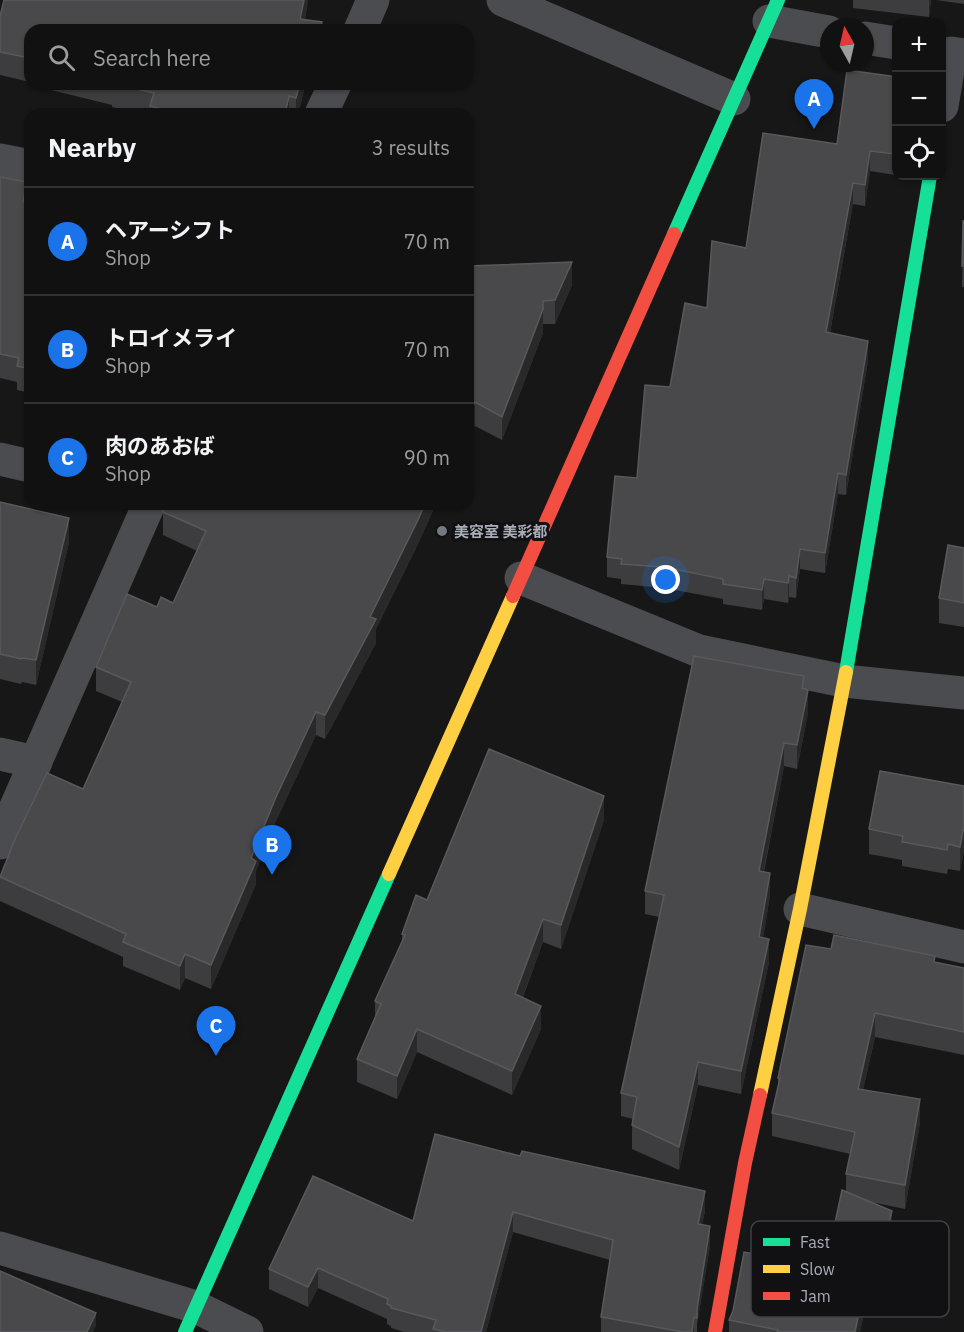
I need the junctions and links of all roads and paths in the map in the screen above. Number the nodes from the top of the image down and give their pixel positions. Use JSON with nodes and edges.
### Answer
{"nodes":[{"id":1,"x":373,"y":0,"type":"edge"},
{"id":2,"x":503,"y":0,"type":"edge"},
{"id":3,"x":773,"y":10,"type":"edge"},
{"id":4,"x":363,"y":24,"type":"edge"},
{"id":5,"x":820,"y":28,"type":"edge"},
{"id":6,"x":874,"y":39,"type":"edge"},
{"id":7,"x":892,"y":42,"type":"edge"},
{"id":8,"x":952,"y":53,"type":"edge"},
{"id":9,"x":946,"y":85,"type":"edge"},
{"id":10,"x":332,"y":90,"type":"edge"},
{"id":11,"x":734,"y":99,"type":"junction"},
{"id":12,"x":324,"y":108,"type":"edge"},
{"id":13,"x":0,"y":160,"type":"edge"},
{"id":14,"x":24,"y":165,"type":"edge"},
{"id":15,"x":929,"y":180,"type":"edge"},
{"id":16,"x":0,"y":459,"type":"edge"},
{"id":17,"x":24,"y":465,"type":"edge"},
{"id":18,"x":146,"y":510,"type":"edge"},
{"id":19,"x":521,"y":578,"type":"junction"},
{"id":20,"x":844,"y":681,"type":"junction"},
{"id":21,"x":964,"y":693,"type":"edge"},
{"id":22,"x":0,"y":753,"type":"edge"},
{"id":23,"x":36,"y":762,"type":"junction"},
{"id":24,"x":0,"y":843,"type":"edge"},
{"id":25,"x":800,"y":909,"type":"junction"},
{"id":26,"x":964,"y":947,"type":"edge"},
{"id":27,"x":0,"y":1248,"type":"edge"},
{"id":28,"x":191,"y":1320,"type":"edge"},
{"id":29,"x":248,"y":1332,"type":"edge"},
{"id":30,"x":715,"y":1332,"type":"edge"}],
"edges":[{"from":1,"to":4,"type":"street"},
{"from":2,"to":11,"type":"street"},
{"from":3,"to":5,"type":"street"},
{"from":3,"to":11,"type":"street"},
{"from":6,"to":7,"type":"street"},
{"from":8,"to":9,"type":"street"},
{"from":10,"to":12,"type":"street"},
{"from":11,"to":19,"type":"street"},
{"from":13,"to":14,"type":"street"},
{"from":15,"to":20,"type":"street"},
{"from":16,"to":17,"type":"street"},
{"from":18,"to":23,"type":"street"},
{"from":19,"to":20,"type":"street"},
{"from":19,"to":28,"type":"street"},
{"from":20,"to":21,"type":"street"},
{"from":20,"to":25,"type":"street"},
{"from":22,"to":23,"type":"street"},
{"from":23,"to":24,"type":"street"},
{"from":25,"to":26,"type":"street"},
{"from":25,"to":30,"type":"street"},
{"from":27,"to":28,"type":"street"},
{"from":28,"to":29,"type":"street"}]}
